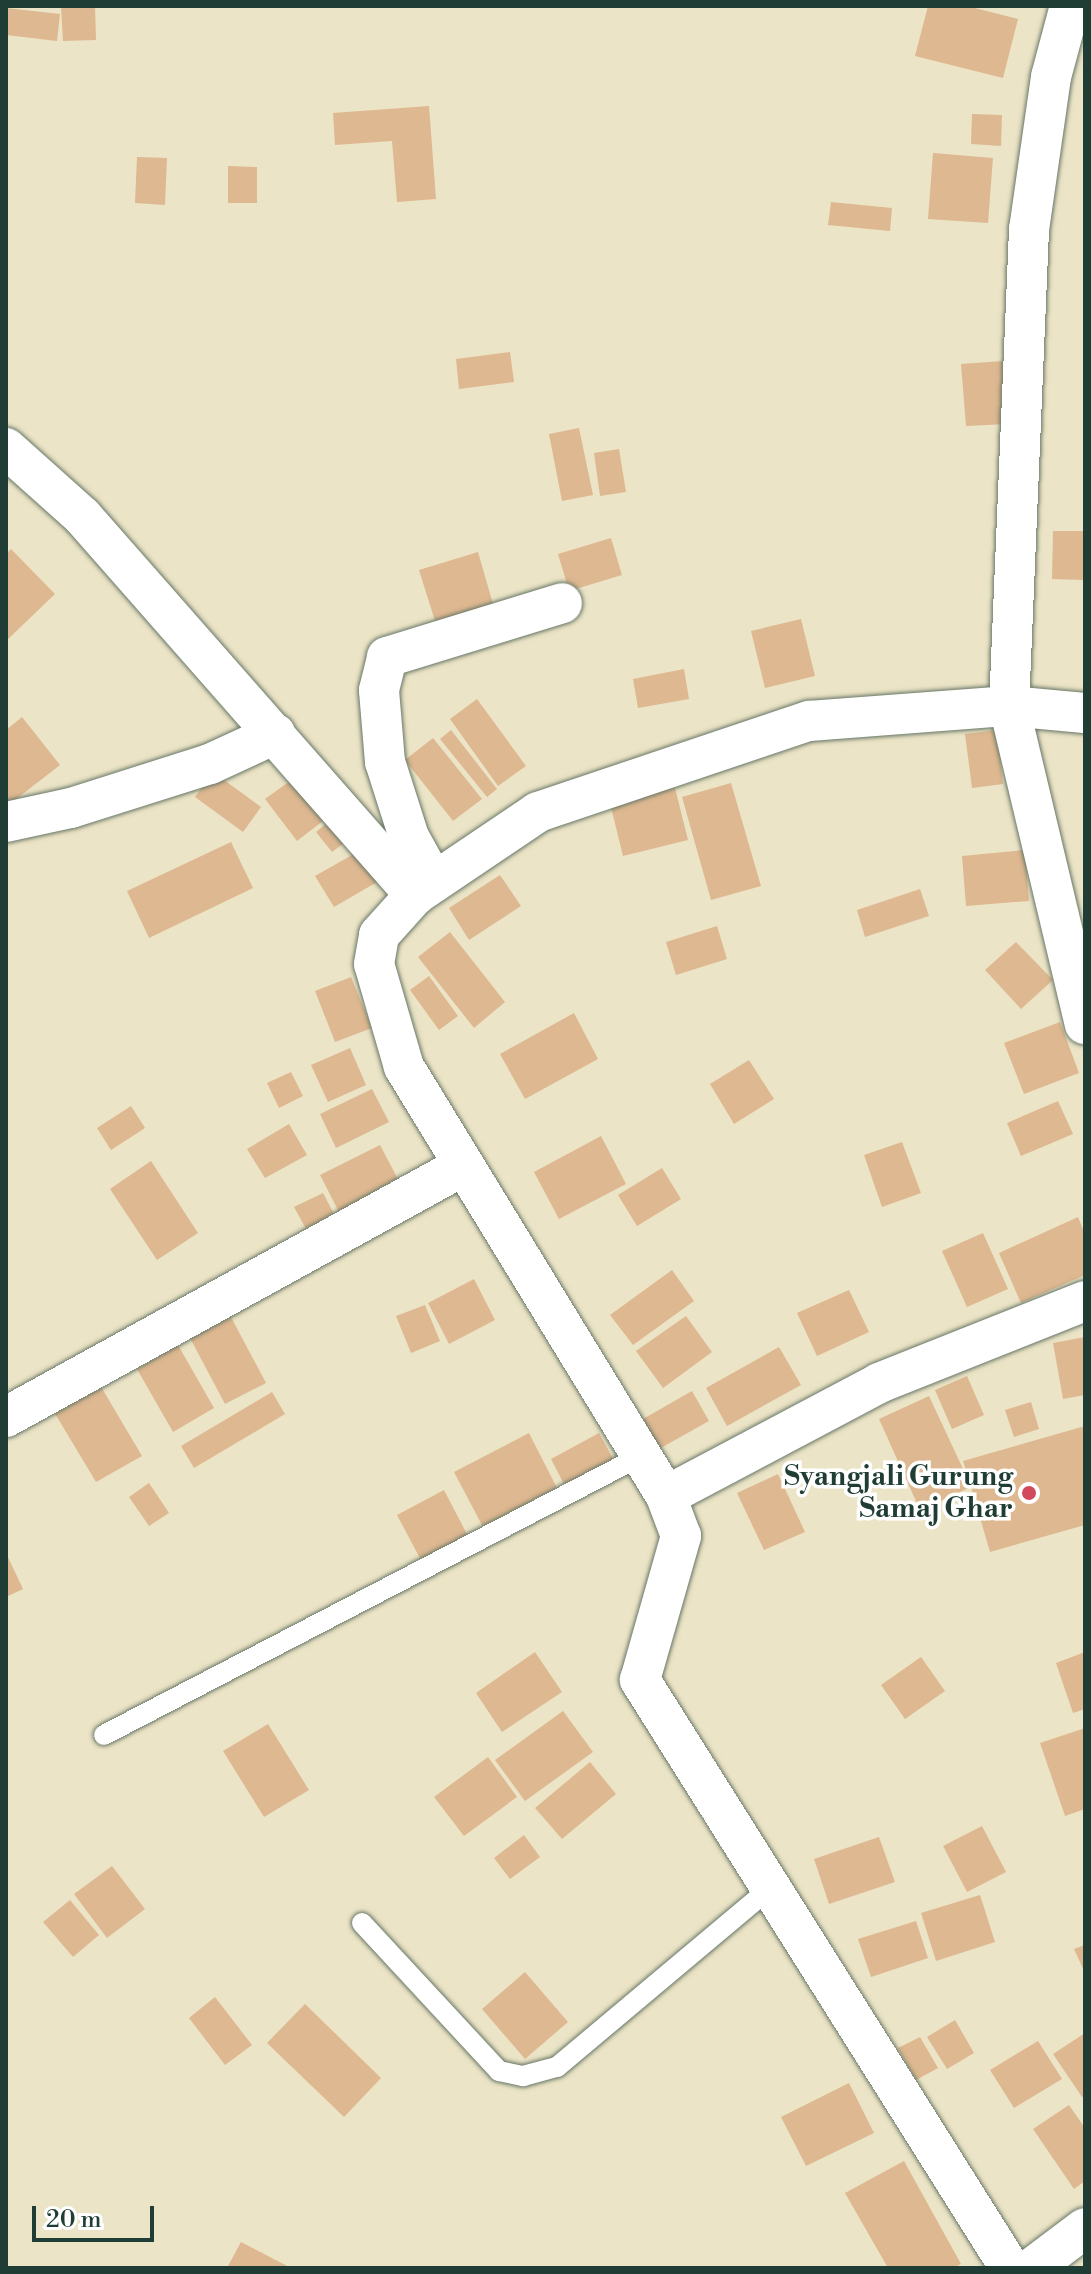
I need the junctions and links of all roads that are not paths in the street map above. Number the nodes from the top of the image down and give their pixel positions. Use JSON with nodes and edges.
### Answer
{"nodes":[{"id":1,"x":1070,"y":6,"type":"edge"},
{"id":2,"x":6,"y":448,"type":"edge"},
{"id":3,"x":562,"y":603,"type":"dead end"},
{"id":4,"x":1009,"y":706,"type":"junction"},
{"id":5,"x":1085,"y":713,"type":"edge"},
{"id":6,"x":275,"y":734,"type":"junction"},
{"id":7,"x":6,"y":822,"type":"edge"},
{"id":8,"x":425,"y":888,"type":"junction"},
{"id":9,"x":1085,"y":1024,"type":"edge"},
{"id":10,"x":463,"y":1166,"type":"junction"},
{"id":11,"x":1085,"y":1301,"type":"edge"},
{"id":12,"x":6,"y":1417,"type":"edge"},
{"id":13,"x":639,"y":1457,"type":"junction"},
{"id":14,"x":666,"y":1496,"type":"junction"},
{"id":15,"x":104,"y":1735,"type":"dead end"},
{"id":16,"x":769,"y":1889,"type":"junction"},
{"id":17,"x":362,"y":1923,"type":"dead end"},
{"id":18,"x":1085,"y":2228,"type":"edge"},
{"id":19,"x":1010,"y":2268,"type":"edge"},
{"id":20,"x":1032,"y":2268,"type":"edge"}],
"edges":[{"from":1,"to":4,"type":"street"},
{"from":2,"to":6,"type":"street"},
{"from":3,"to":8,"type":"street"},
{"from":4,"to":5,"type":"street"},
{"from":4,"to":8,"type":"street"},
{"from":4,"to":9,"type":"street"},
{"from":6,"to":7,"type":"street"},
{"from":6,"to":8,"type":"street"},
{"from":8,"to":10,"type":"street"},
{"from":10,"to":12,"type":"street"},
{"from":10,"to":13,"type":"street"},
{"from":11,"to":14,"type":"street"},
{"from":13,"to":14,"type":"street"},
{"from":13,"to":15,"type":"lane"},
{"from":14,"to":16,"type":"street"},
{"from":16,"to":17,"type":"lane"},
{"from":16,"to":19,"type":"street"},
{"from":18,"to":20,"type":"street"}]}
